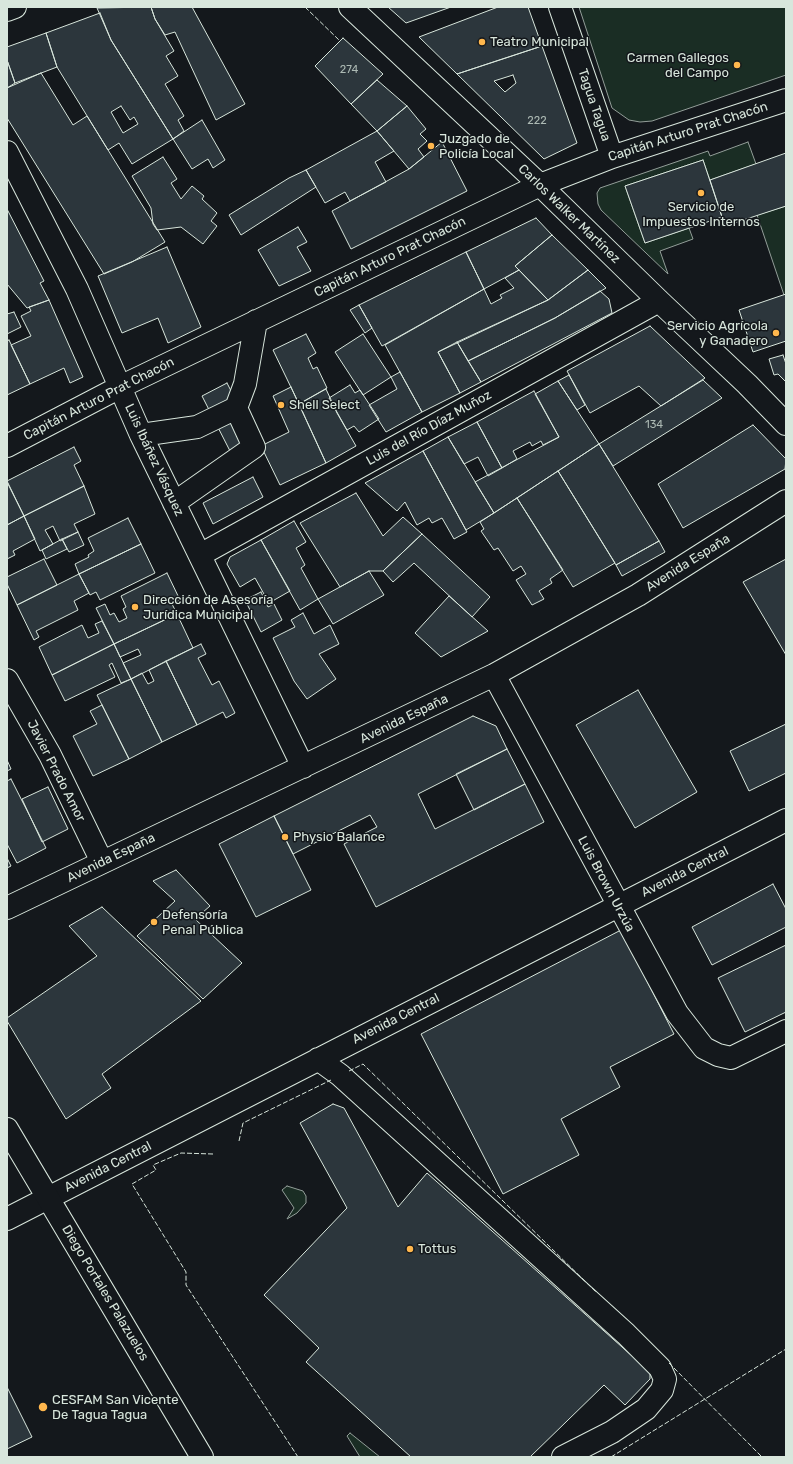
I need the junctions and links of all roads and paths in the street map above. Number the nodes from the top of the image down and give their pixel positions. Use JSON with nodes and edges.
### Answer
{"nodes":[{"id":1,"x":15,"y":7,"type":"edge"},
{"id":2,"x":350,"y":7,"type":"edge"},
{"id":3,"x":560,"y":7,"type":"edge"},
{"id":4,"x":7,"y":10,"type":"edge"},
{"id":5,"x":786,"y":100,"type":"edge"},
{"id":6,"x":7,"y":152,"type":"edge"},
{"id":7,"x":612,"y":157,"type":"junction"},
{"id":8,"x":540,"y":185,"type":"junction"},
{"id":9,"x":659,"y":301,"type":"junction"},
{"id":10,"x":256,"y":321,"type":"junction"},
{"id":11,"x":120,"y":387,"type":"junction"},
{"id":12,"x":236,"y":408,"type":"junction"},
{"id":13,"x":786,"y":424,"type":"edge"},
{"id":14,"x":141,"y":435,"type":"junction"},
{"id":15,"x":7,"y":446,"type":"edge"},
{"id":16,"x":786,"y":501,"type":"edge"},
{"id":17,"x":174,"y":503,"type":"junction"},
{"id":18,"x":200,"y":555,"type":"junction"},
{"id":19,"x":494,"y":675,"type":"junction"},
{"id":20,"x":7,"y":680,"type":"edge"},
{"id":21,"x":303,"y":767,"type":"junction"},
{"id":22,"x":786,"y":820,"type":"edge"},
{"id":23,"x":102,"y":862,"type":"junction"},
{"id":24,"x":618,"y":906,"type":"junction"},
{"id":25,"x":7,"y":908,"type":"edge"},
{"id":26,"x":786,"y":1030,"type":"edge"},
{"id":27,"x":318,"y":1059,"type":"junction"},
{"id":28,"x":7,"y":1129,"type":"edge"},
{"id":29,"x":48,"y":1197,"type":"junction"},
{"id":30,"x":7,"y":1219,"type":"edge"},
{"id":31,"x":202,"y":1457,"type":"edge"},
{"id":32,"x":563,"y":1457,"type":"edge"}],
"edges":[{"from":1,"to":4,"type":"street"},
{"from":2,"to":8,"type":"street","name":"Carlos Walker Martínez"},
{"from":3,"to":7,"type":"street","name":"Tagua Tagua"},
{"from":5,"to":7,"type":"street","name":"Capitán Arturo Prat Chacón"},
{"from":6,"to":11,"type":"street","name":"Luis Ibáñez Vásquez"},
{"from":7,"to":8,"type":"street","name":"Capitán Arturo Prat Chacón"},
{"from":8,"to":9,"type":"street","name":"Carlos Walker Martínez"},
{"from":8,"to":10,"type":"street","name":"Capitán Arturo Prat Chacón"},
{"from":9,"to":13,"type":"street","name":"Carlos Walker Martínez"},
{"from":9,"to":18,"type":"street","name":"Luis del Río Díaz Muñoz"},
{"from":10,"to":11,"type":"street","name":"Capitán Arturo Prat Chacón"},
{"from":10,"to":12,"type":"street"},
{"from":11,"to":14,"type":"street","name":"Luis Ibáñez Vásquez"},
{"from":11,"to":15,"type":"street","name":"Capitán Arturo Prat Chacón"},
{"from":12,"to":14,"type":"street"},
{"from":12,"to":17,"type":"street"},
{"from":14,"to":17,"type":"street","name":"Luis Ibáñez Vásquez"},
{"from":16,"to":19,"type":"street","name":"Avenida España"},
{"from":17,"to":18,"type":"street","name":"Luis Ibáñez Vásquez"},
{"from":18,"to":21,"type":"street","name":"Luis Ibáñez Vásquez"},
{"from":19,"to":21,"type":"street","name":"Avenida España"},
{"from":19,"to":24,"type":"street","name":"Luis Brown Urzúa"},
{"from":20,"to":23,"type":"street","name":"Javier Prado Amor"},
{"from":21,"to":23,"type":"street","name":"Avenida España"},
{"from":22,"to":24,"type":"street","name":"Avenida Central"},
{"from":23,"to":25,"type":"street","name":"Avenida España"},
{"from":24,"to":26,"type":"street","name":"Luis Brown Urzúa"},
{"from":24,"to":27,"type":"street","name":"Avenida Central"},
{"from":27,"to":29,"type":"street","name":"Avenida Central"},
{"from":27,"to":32,"type":"street"},
{"from":28,"to":29,"type":"street","name":"Diego Portales Palazuelos"},
{"from":29,"to":30,"type":"street","name":"Avenida Central"},
{"from":29,"to":31,"type":"street","name":"Diego Portales Palazuelos"}]}
